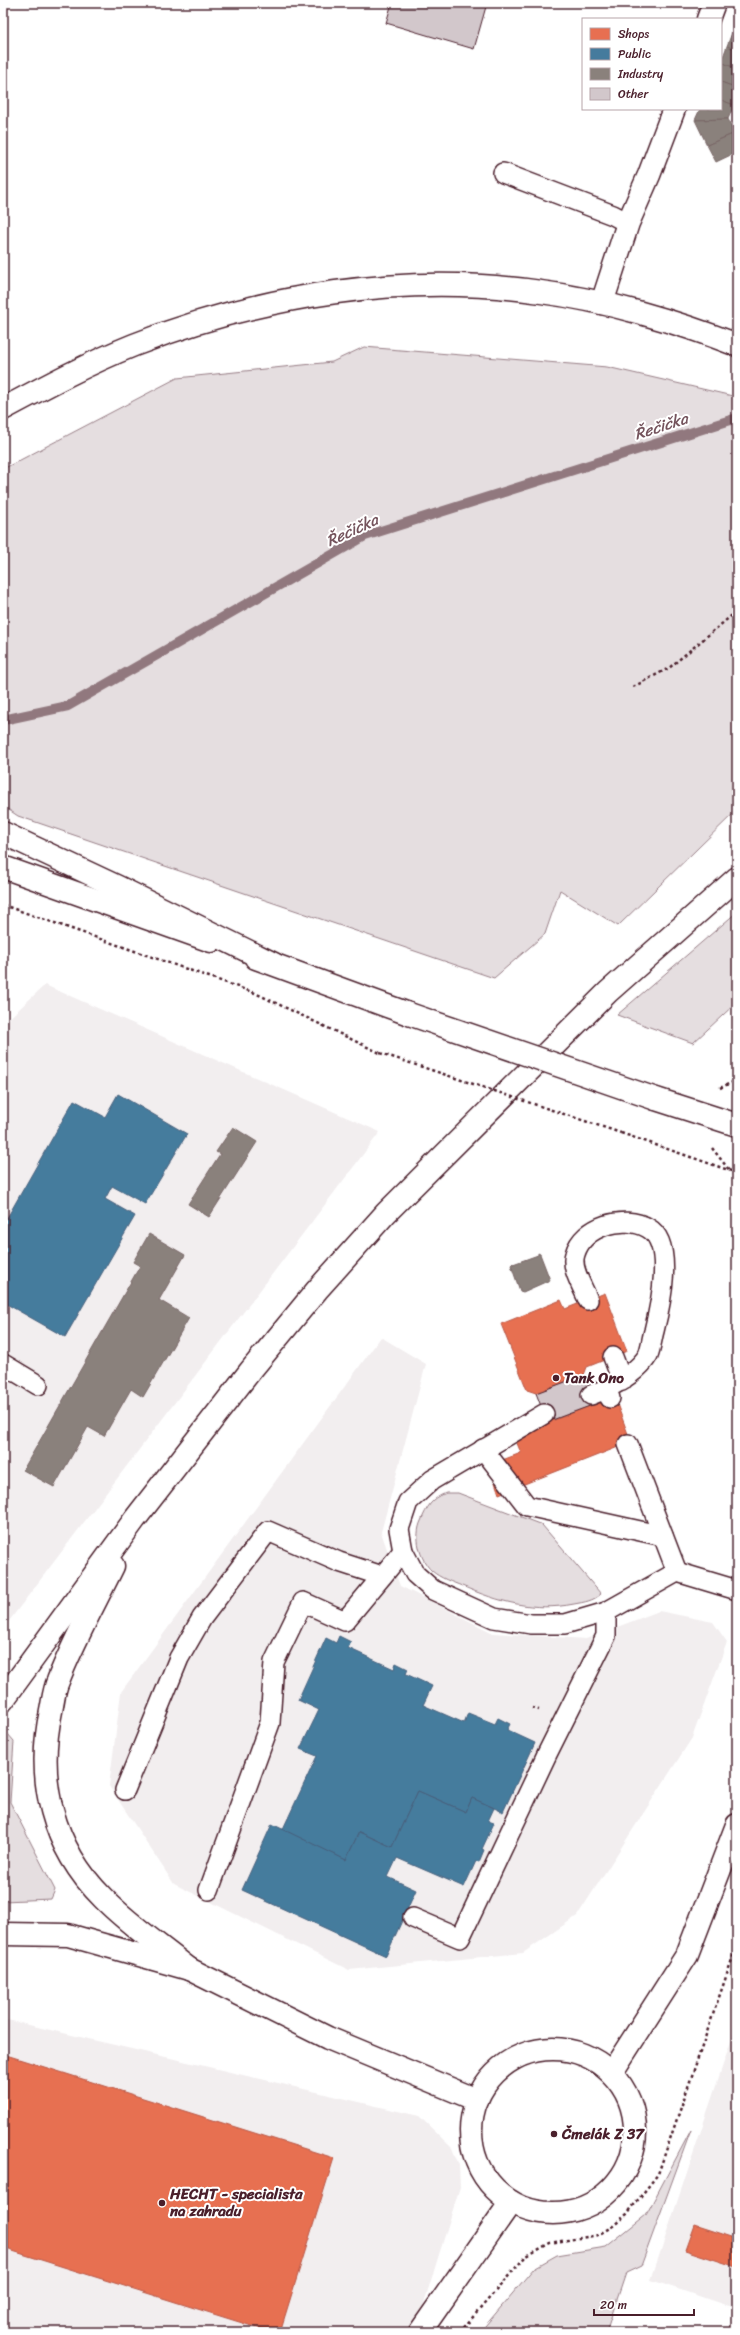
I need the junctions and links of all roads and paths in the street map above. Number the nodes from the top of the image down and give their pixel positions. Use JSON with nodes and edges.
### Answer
{"nodes":[{"id":1,"x":714,"y":3,"type":"edge"},
{"id":2,"x":708,"y":18,"type":"edge"},
{"id":3,"x":674,"y":110,"type":"edge"},
{"id":4,"x":504,"y":173,"type":"dead end"},
{"id":5,"x":628,"y":223,"type":"junction"},
{"id":6,"x":602,"y":303,"type":"junction"},
{"id":7,"x":737,"y":345,"type":"edge"},
{"id":8,"x":3,"y":409,"type":"edge"},
{"id":9,"x":737,"y":611,"type":"edge"},
{"id":10,"x":633,"y":687,"type":"dead end"},
{"id":11,"x":3,"y":833,"type":"edge"},
{"id":12,"x":3,"y":867,"type":"edge"},
{"id":13,"x":737,"y":878,"type":"edge"},
{"id":14,"x":3,"y":905,"type":"edge"},
{"id":15,"x":274,"y":964,"type":"junction"},
{"id":16,"x":737,"y":1125,"type":"edge"},
{"id":17,"x":737,"y":1173,"type":"edge"},
{"id":18,"x":588,"y":1300,"type":"dead end"},
{"id":19,"x":613,"y":1357,"type":"dead end"},
{"id":20,"x":3,"y":1364,"type":"edge"},
{"id":21,"x":38,"y":1386,"type":"dead end"},
{"id":22,"x":544,"y":1414,"type":"dead end"},
{"id":23,"x":628,"y":1444,"type":"dead end"},
{"id":24,"x":483,"y":1449,"type":"junction"},
{"id":25,"x":135,"y":1519,"type":"junction"},
{"id":26,"x":663,"y":1536,"type":"junction"},
{"id":27,"x":403,"y":1551,"type":"junction"},
{"id":28,"x":677,"y":1572,"type":"junction"},
{"id":29,"x":382,"y":1576,"type":"junction"},
{"id":30,"x":737,"y":1590,"type":"edge"},
{"id":31,"x":606,"y":1612,"type":"junction"},
{"id":32,"x":3,"y":1700,"type":"edge"},
{"id":33,"x":125,"y":1790,"type":"dead end"},
{"id":34,"x":737,"y":1825,"type":"edge"},
{"id":35,"x":209,"y":1890,"type":"dead end"},
{"id":36,"x":413,"y":1918,"type":"dead end"},
{"id":37,"x":3,"y":1934,"type":"edge"},
{"id":38,"x":737,"y":1945,"type":"edge"},
{"id":39,"x":189,"y":1969,"type":"junction"},
{"id":40,"x":612,"y":2072,"type":"junction"},
{"id":41,"x":477,"y":2100,"type":"junction"},
{"id":42,"x":511,"y":2202,"type":"junction"},
{"id":43,"x":420,"y":2332,"type":"edge"},
{"id":44,"x":460,"y":2332,"type":"edge"}],
"edges":[{"from":1,"to":2,"type":"main road"},
{"from":3,"to":5,"type":"main road"},
{"from":4,"to":5,"type":"lane"},
{"from":5,"to":6,"type":"main road"},
{"from":6,"to":7,"type":"main road"},
{"from":6,"to":8,"type":"main road"},
{"from":9,"to":10,"type":"path"},
{"from":11,"to":15,"type":"main road"},
{"from":12,"to":15,"type":"main road"},
{"from":13,"to":25,"type":"main road"},
{"from":14,"to":17,"type":"path","bridge":true},
{"from":15,"to":16,"type":"main road","bridge":true},
{"from":18,"to":19,"type":"lane"},
{"from":20,"to":21,"type":"lane"},
{"from":22,"to":24,"type":"lane"},
{"from":23,"to":26,"type":"lane"},
{"from":24,"to":26,"type":"lane"},
{"from":24,"to":27,"type":"lane"},
{"from":25,"to":32,"type":"main road"},
{"from":25,"to":39,"type":"main road"},
{"from":26,"to":28,"type":"lane"},
{"from":27,"to":29,"type":"lane"},
{"from":27,"to":31,"type":"lane"},
{"from":28,"to":30,"type":"lane"},
{"from":28,"to":31,"type":"lane"},
{"from":29,"to":33,"type":"lane"},
{"from":29,"to":35,"type":"lane"},
{"from":31,"to":36,"type":"lane"},
{"from":34,"to":40,"type":"main road"},
{"from":37,"to":39,"type":"main road"},
{"from":38,"to":44,"type":"path"},
{"from":39,"to":41,"type":"main road"},
{"from":40,"to":41,"type":"main road"},
{"from":40,"to":42,"type":"main road"},
{"from":41,"to":42,"type":"main road"},
{"from":42,"to":43,"type":"main road"}]}
